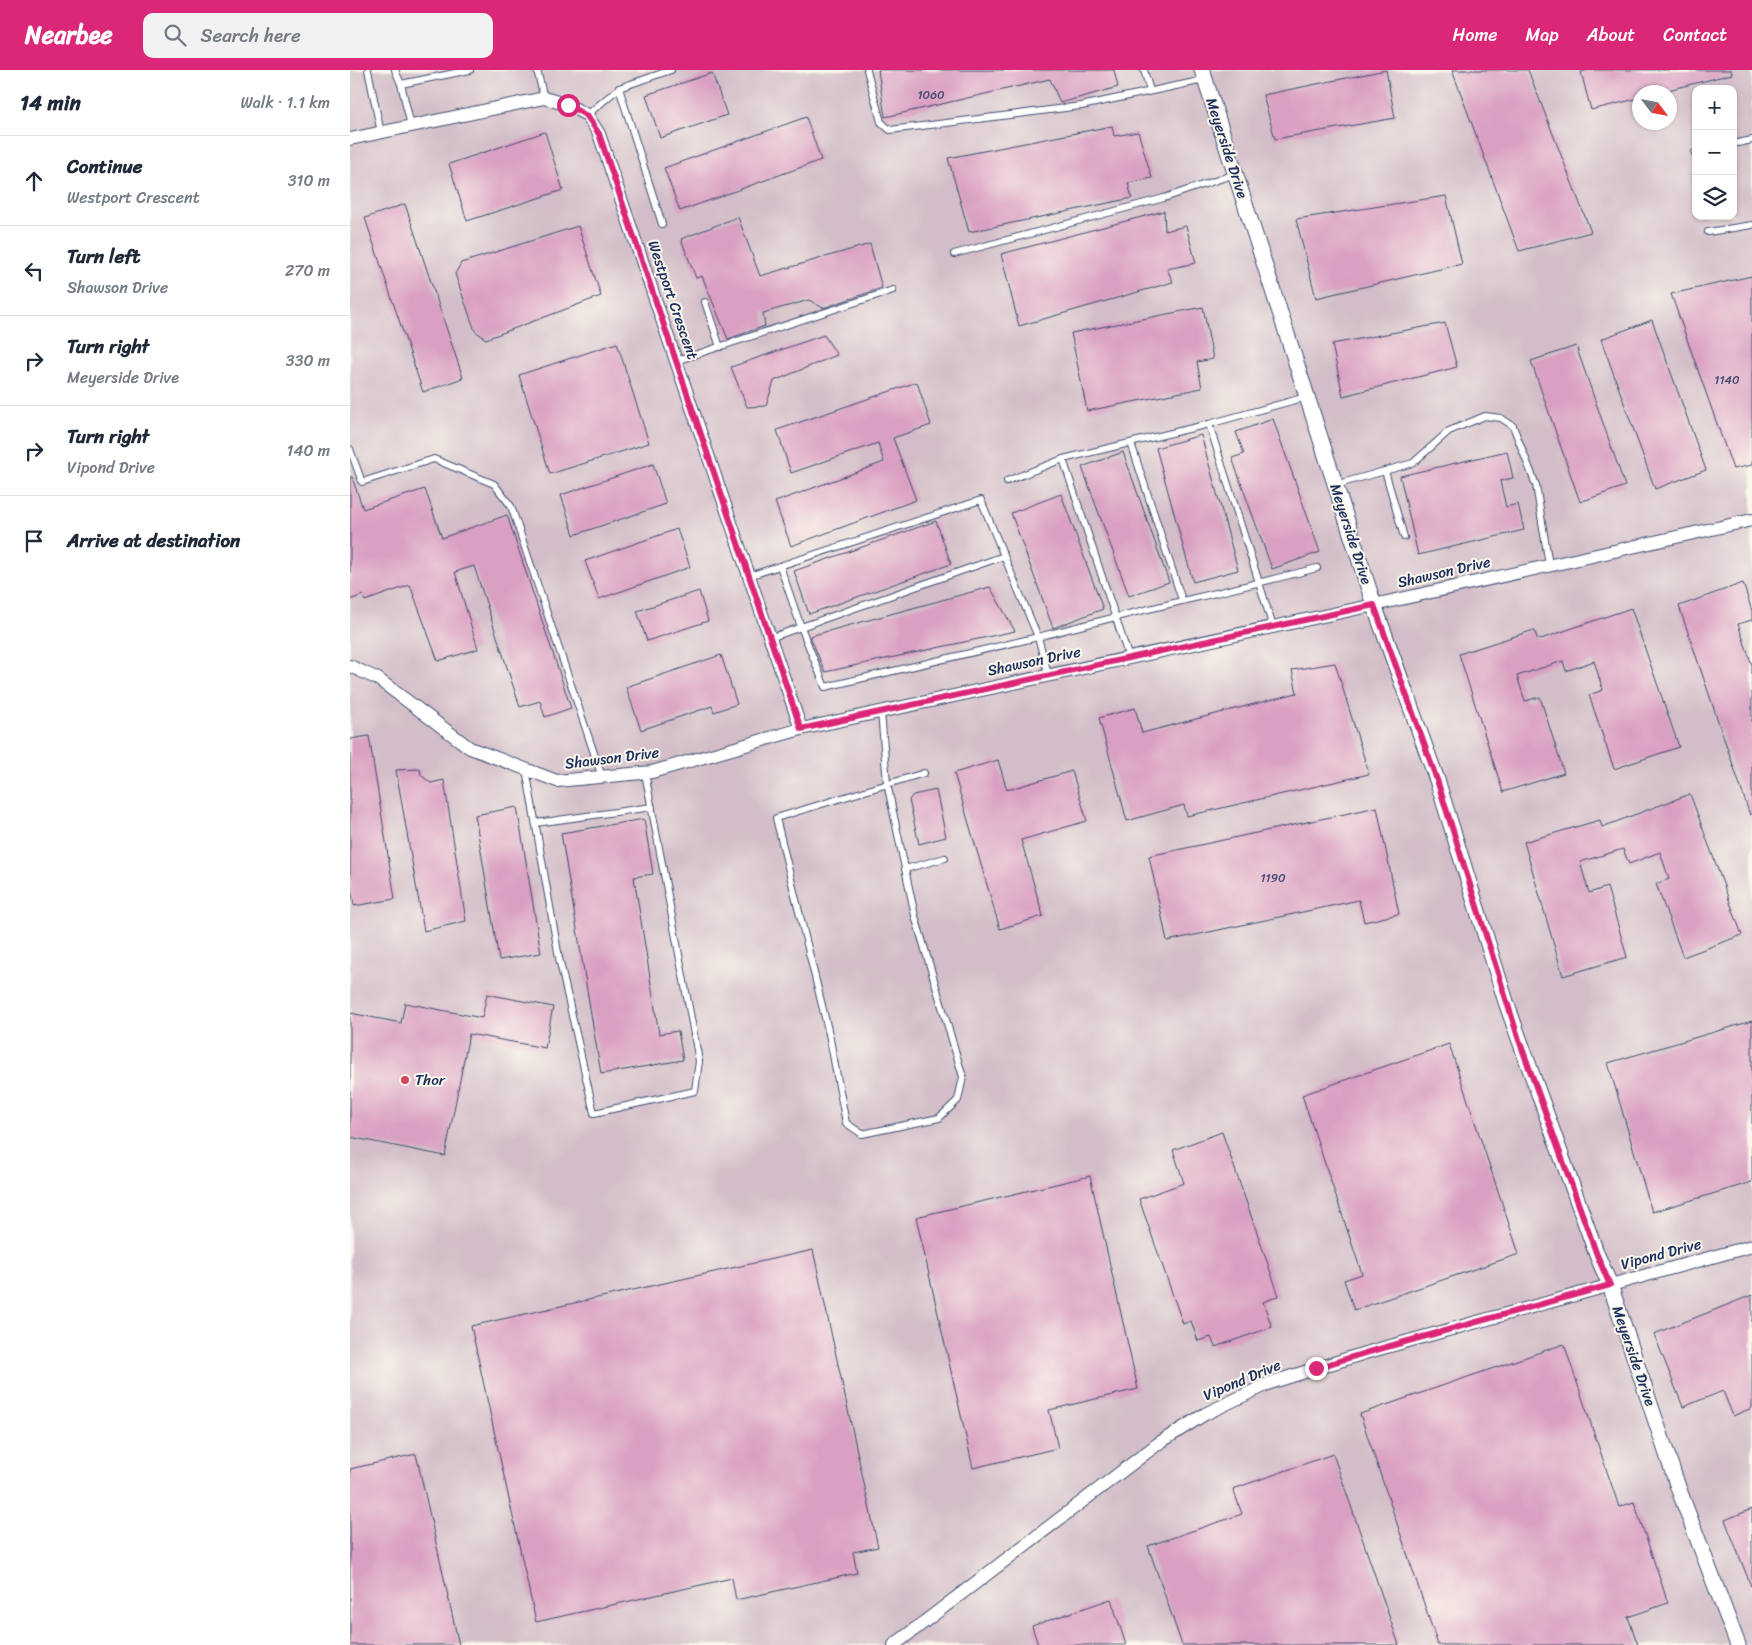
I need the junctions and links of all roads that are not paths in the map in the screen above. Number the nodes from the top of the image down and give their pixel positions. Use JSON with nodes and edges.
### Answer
{"nodes":[{"id":1,"x":368,"y":70,"type":"edge"},
{"id":2,"x":395,"y":70,"type":"edge"},
{"id":3,"x":470,"y":70,"type":"edge"},
{"id":4,"x":537,"y":70,"type":"edge"},
{"id":5,"x":671,"y":70,"type":"edge"},
{"id":6,"x":866,"y":70,"type":"edge"},
{"id":7,"x":1144,"y":70,"type":"edge"},
{"id":8,"x":1203,"y":75,"type":"edge"},
{"id":9,"x":401,"y":84,"type":"junction"},
{"id":10,"x":619,"y":88,"type":"junction"},
{"id":11,"x":1150,"y":91,"type":"junction"},
{"id":12,"x":544,"y":98,"type":"junction"},
{"id":13,"x":587,"y":116,"type":"junction"},
{"id":14,"x":412,"y":126,"type":"junction"},
{"id":15,"x":381,"y":133,"type":"junction"},
{"id":16,"x":350,"y":139,"type":"edge"},
{"id":17,"x":1752,"y":140,"type":"edge"},
{"id":18,"x":1737,"y":143,"type":"edge"},
{"id":19,"x":1235,"y":174,"type":"junction"},
{"id":20,"x":662,"y":224,"type":"dead end"},
{"id":21,"x":1752,"y":225,"type":"edge"},
{"id":22,"x":1708,"y":232,"type":"dead end"},
{"id":23,"x":954,"y":254,"type":"dead end"},
{"id":24,"x":893,"y":290,"type":"dead end"},
{"id":25,"x":705,"y":302,"type":"dead end"},
{"id":26,"x":720,"y":347,"type":"junction"},
{"id":27,"x":676,"y":361,"type":"junction"},
{"id":28,"x":1307,"y":396,"type":"junction"},
{"id":29,"x":1209,"y":424,"type":"junction"},
{"id":30,"x":1131,"y":443,"type":"junction"},
{"id":31,"x":350,"y":449,"type":"edge"},
{"id":32,"x":1063,"y":459,"type":"junction"},
{"id":33,"x":1385,"y":471,"type":"junction"},
{"id":34,"x":1007,"y":481,"type":"dead end"},
{"id":35,"x":1336,"y":484,"type":"junction"},
{"id":36,"x":1752,"y":520,"type":"edge"},
{"id":37,"x":1404,"y":537,"type":"dead end"},
{"id":38,"x":1004,"y":556,"type":"junction"},
{"id":39,"x":1549,"y":565,"type":"junction"},
{"id":40,"x":780,"y":566,"type":"junction"},
{"id":41,"x":1317,"y":568,"type":"dead end"},
{"id":42,"x":749,"y":576,"type":"junction"},
{"id":43,"x":1259,"y":583,"type":"junction"},
{"id":44,"x":1182,"y":600,"type":"junction"},
{"id":45,"x":1374,"y":605,"type":"junction"},
{"id":46,"x":1115,"y":616,"type":"junction"},
{"id":47,"x":801,"y":627,"type":"junction"},
{"id":48,"x":1273,"y":627,"type":"junction"},
{"id":49,"x":1038,"y":637,"type":"junction"},
{"id":50,"x":770,"y":638,"type":"junction"},
{"id":51,"x":1129,"y":658,"type":"junction"},
{"id":52,"x":350,"y":666,"type":"edge"},
{"id":53,"x":1048,"y":674,"type":"junction"},
{"id":54,"x":881,"y":712,"type":"junction"},
{"id":55,"x":801,"y":729,"type":"junction"},
{"id":56,"x":526,"y":769,"type":"junction"},
{"id":57,"x":645,"y":772,"type":"junction"},
{"id":58,"x":924,"y":772,"type":"dead end"},
{"id":59,"x":602,"y":776,"type":"junction"},
{"id":60,"x":886,"y":783,"type":"junction"},
{"id":61,"x":652,"y":807,"type":"junction"},
{"id":62,"x":536,"y":823,"type":"junction"},
{"id":63,"x":945,"y":858,"type":"dead end"},
{"id":64,"x":905,"y":869,"type":"junction"},
{"id":65,"x":1752,"y":1246,"type":"edge"},
{"id":66,"x":1610,"y":1285,"type":"junction"},
{"id":67,"x":894,"y":1645,"type":"edge"},
{"id":68,"x":1738,"y":1645,"type":"edge"}],
"edges":[{"from":1,"to":15,"type":"lane"},
{"from":2,"to":9,"type":"lane"},
{"from":3,"to":9,"type":"lane"},
{"from":4,"to":12,"type":"lane"},
{"from":5,"to":10,"type":"lane"},
{"from":6,"to":11,"type":"lane"},
{"from":7,"to":11,"type":"lane"},
{"from":8,"to":11,"type":"lane"},
{"from":8,"to":19,"type":"street","name":"Meyerside Drive"},
{"from":9,"to":14,"type":"lane"},
{"from":10,"to":13,"type":"lane"},
{"from":10,"to":20,"type":"lane"},
{"from":12,"to":13,"type":"street","name":"Westport Crescent"},
{"from":12,"to":14,"type":"street","name":"Westport Crescent"},
{"from":13,"to":27,"type":"street","name":"Westport Crescent"},
{"from":14,"to":15,"type":"street","name":"Westport Crescent"},
{"from":15,"to":16,"type":"street","name":"Westport Crescent"},
{"from":17,"to":18,"type":"lane"},
{"from":19,"to":23,"type":"lane"},
{"from":19,"to":28,"type":"street","name":"Meyerside Drive"},
{"from":21,"to":22,"type":"lane"},
{"from":24,"to":26,"type":"lane"},
{"from":25,"to":26,"type":"lane"},
{"from":26,"to":27,"type":"lane"},
{"from":27,"to":42,"type":"street","name":"Westport Crescent"},
{"from":28,"to":29,"type":"lane"},
{"from":28,"to":35,"type":"street","name":"Meyerside Drive"},
{"from":29,"to":30,"type":"lane"},
{"from":29,"to":43,"type":"lane"},
{"from":30,"to":32,"type":"lane"},
{"from":30,"to":44,"type":"lane"},
{"from":31,"to":59,"type":"lane"},
{"from":32,"to":34,"type":"lane"},
{"from":32,"to":46,"type":"lane"},
{"from":33,"to":35,"type":"lane"},
{"from":33,"to":37,"type":"lane"},
{"from":33,"to":39,"type":"lane"},
{"from":35,"to":45,"type":"street","name":"Meyerside Drive"},
{"from":36,"to":39,"type":"street","name":"Shawson Drive"},
{"from":38,"to":40,"type":"lane"},
{"from":38,"to":47,"type":"lane"},
{"from":38,"to":49,"type":"lane"},
{"from":39,"to":45,"type":"street","name":"Shawson Drive"},
{"from":40,"to":42,"type":"lane"},
{"from":40,"to":47,"type":"lane"},
{"from":41,"to":43,"type":"lane"},
{"from":42,"to":50,"type":"street","name":"Westport Crescent"},
{"from":43,"to":44,"type":"lane"},
{"from":43,"to":48,"type":"lane"},
{"from":44,"to":46,"type":"lane"},
{"from":45,"to":48,"type":"street","name":"Shawson Drive"},
{"from":45,"to":66,"type":"street","name":"Meyerside Drive"},
{"from":46,"to":49,"type":"lane"},
{"from":46,"to":51,"type":"lane"},
{"from":47,"to":49,"type":"lane"},
{"from":47,"to":50,"type":"lane"},
{"from":48,"to":51,"type":"street","name":"Shawson Drive"},
{"from":49,"to":53,"type":"lane"},
{"from":50,"to":55,"type":"street","name":"Westport Crescent"},
{"from":51,"to":53,"type":"street","name":"Shawson Drive"},
{"from":52,"to":56,"type":"street","name":"Shawson Drive"},
{"from":53,"to":54,"type":"street","name":"Shawson Drive"},
{"from":54,"to":55,"type":"street","name":"Shawson Drive"},
{"from":54,"to":60,"type":"lane"},
{"from":55,"to":57,"type":"street","name":"Shawson Drive"},
{"from":56,"to":59,"type":"street","name":"Shawson Drive"},
{"from":56,"to":62,"type":"lane"},
{"from":57,"to":59,"type":"street","name":"Shawson Drive"},
{"from":57,"to":61,"type":"lane"},
{"from":58,"to":60,"type":"lane"},
{"from":60,"to":64,"type":"lane"},
{"from":60,"to":64,"type":"lane"},
{"from":61,"to":62,"type":"lane"},
{"from":61,"to":62,"type":"lane"},
{"from":63,"to":64,"type":"lane"},
{"from":65,"to":66,"type":"street","name":"Vipond Drive"},
{"from":66,"to":67,"type":"street","name":"Vipond Drive"},
{"from":66,"to":68,"type":"street","name":"Meyerside Drive"}]}
